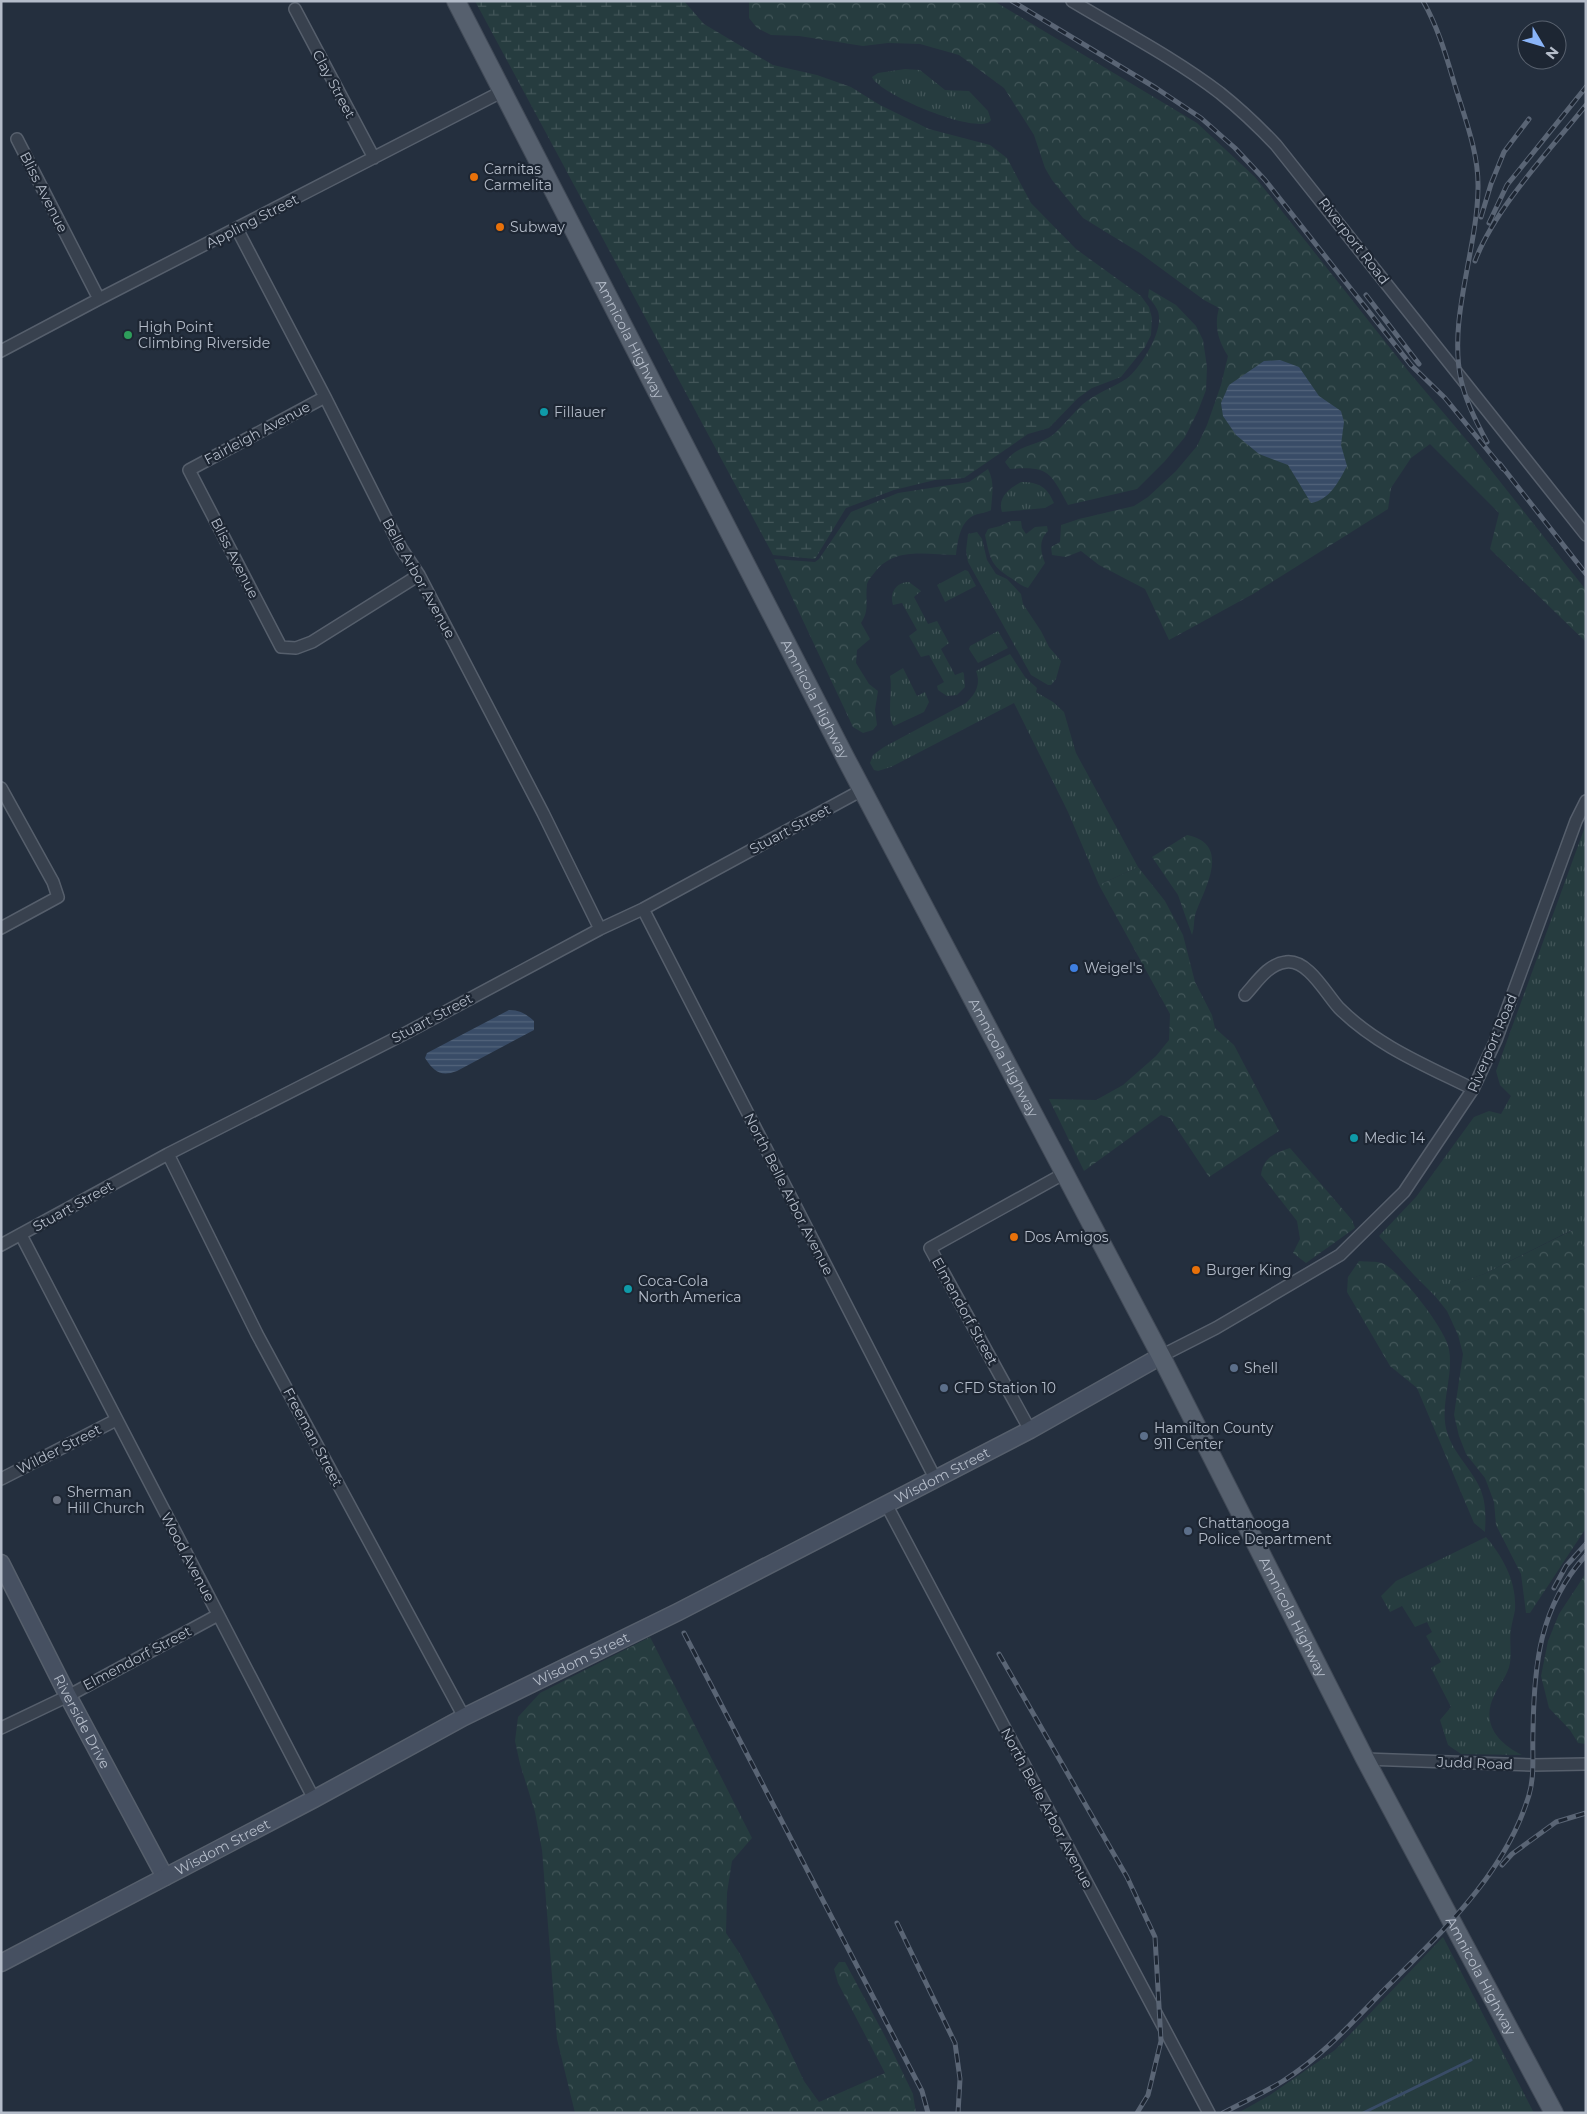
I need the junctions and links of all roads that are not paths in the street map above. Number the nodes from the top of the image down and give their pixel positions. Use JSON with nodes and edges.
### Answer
{"nodes":[{"id":1,"x":456,"y":1,"type":"edge"},
{"id":2,"x":1072,"y":1,"type":"edge"},
{"id":3,"x":295,"y":9,"type":"dead end"},
{"id":4,"x":503,"y":91,"type":"junction"},
{"id":5,"x":17,"y":139,"type":"dead end"},
{"id":6,"x":374,"y":158,"type":"junction"},
{"id":7,"x":236,"y":229,"type":"junction"},
{"id":8,"x":99,"y":299,"type":"junction"},
{"id":9,"x":1,"y":351,"type":"edge"},
{"id":10,"x":325,"y":397,"type":"junction"},
{"id":11,"x":189,"y":470,"type":"joint"},
{"id":12,"x":1586,"y":535,"type":"edge"},
{"id":13,"x":419,"y":575,"type":"junction"},
{"id":14,"x":1,"y":788,"type":"edge"},
{"id":15,"x":862,"y":790,"type":"junction"},
{"id":16,"x":1586,"y":801,"type":"edge"},
{"id":17,"x":643,"y":909,"type":"junction"},
{"id":18,"x":1,"y":928,"type":"edge"},
{"id":19,"x":600,"y":929,"type":"junction"},
{"id":20,"x":1245,"y":994,"type":"dead end"},
{"id":21,"x":1474,"y":1089,"type":"junction"},
{"id":22,"x":168,"y":1154,"type":"junction"},
{"id":23,"x":1065,"y":1173,"type":"junction"},
{"id":24,"x":21,"y":1235,"type":"junction"},
{"id":25,"x":1,"y":1245,"type":"edge"},
{"id":26,"x":1161,"y":1356,"type":"junction"},
{"id":27,"x":116,"y":1420,"type":"junction"},
{"id":28,"x":1030,"y":1430,"type":"junction"},
{"id":29,"x":935,"y":1478,"type":"junction"},
{"id":30,"x":1,"y":1479,"type":"edge"},
{"id":31,"x":886,"y":1504,"type":"junction"},
{"id":32,"x":1,"y":1563,"type":"edge"},
{"id":33,"x":218,"y":1615,"type":"junction"},
{"id":34,"x":68,"y":1696,"type":"junction"},
{"id":35,"x":464,"y":1716,"type":"junction"},
{"id":36,"x":1,"y":1728,"type":"edge"},
{"id":37,"x":1365,"y":1759,"type":"junction"},
{"id":38,"x":1586,"y":1764,"type":"edge"},
{"id":39,"x":314,"y":1798,"type":"junction"},
{"id":40,"x":165,"y":1877,"type":"junction"},
{"id":41,"x":1,"y":1963,"type":"edge"},
{"id":42,"x":1209,"y":2113,"type":"edge"},
{"id":43,"x":1554,"y":2113,"type":"edge"}],
"edges":[{"from":1,"to":4,"type":"main road","name":"Amnicola Highway"},
{"from":2,"to":12,"type":"street","name":"Riverport Road"},
{"from":3,"to":6,"type":"street","name":"Clay Street"},
{"from":4,"to":6,"type":"street","name":"Appling Street"},
{"from":4,"to":15,"type":"main road","name":"Amnicola Highway"},
{"from":5,"to":8,"type":"street","name":"Bliss Avenue"},
{"from":6,"to":7,"type":"street","name":"Appling Street"},
{"from":7,"to":8,"type":"street","name":"Appling Street"},
{"from":7,"to":10,"type":"street","name":"Belle Arbor Avenue"},
{"from":8,"to":9,"type":"street","name":"Appling Street"},
{"from":10,"to":11,"type":"street","name":"Fairleigh Avenue"},
{"from":10,"to":13,"type":"street","name":"Belle Arbor Avenue"},
{"from":11,"to":13,"type":"street","name":"Bliss Avenue"},
{"from":13,"to":19,"type":"street","name":"Belle Arbor Avenue"},
{"from":14,"to":18,"type":"street"},
{"from":15,"to":17,"type":"street","name":"Stuart Street"},
{"from":15,"to":23,"type":"main road","name":"Amnicola Highway"},
{"from":16,"to":21,"type":"street","name":"Riverport Road"},
{"from":17,"to":19,"type":"street","name":"Stuart Street"},
{"from":17,"to":29,"type":"street","name":"North Belle Arbor Avenue"},
{"from":19,"to":22,"type":"street","name":"Stuart Street"},
{"from":20,"to":21,"type":"street"},
{"from":21,"to":26,"type":"street","name":"Riverport Road"},
{"from":22,"to":24,"type":"street","name":"Stuart Street"},
{"from":22,"to":35,"type":"street","name":"Freeman Street"},
{"from":23,"to":26,"type":"main road","name":"Amnicola Highway"},
{"from":23,"to":28,"type":"street","name":"Elmendorf Street"},
{"from":24,"to":25,"type":"street","name":"Stuart Street"},
{"from":24,"to":27,"type":"street","name":"Wood Avenue"},
{"from":26,"to":28,"type":"street","name":"Wisdom Street"},
{"from":26,"to":37,"type":"main road","name":"Amnicola Highway"},
{"from":27,"to":30,"type":"street","name":"Wilder Street"},
{"from":27,"to":33,"type":"street","name":"Wood Avenue"},
{"from":28,"to":29,"type":"street","name":"Wisdom Street"},
{"from":29,"to":31,"type":"street","name":"Wisdom Street"},
{"from":31,"to":35,"type":"street","name":"Wisdom Street"},
{"from":31,"to":42,"type":"street","name":"North Belle Arbor Avenue"},
{"from":32,"to":34,"type":"street","name":"Riverside Drive"},
{"from":33,"to":34,"type":"street","name":"Elmendorf Street"},
{"from":33,"to":39,"type":"street","name":"Wood Avenue"},
{"from":34,"to":36,"type":"street","name":"Elmendorf Street"},
{"from":34,"to":40,"type":"street","name":"Riverside Drive"},
{"from":35,"to":39,"type":"street","name":"Wisdom Street"},
{"from":37,"to":38,"type":"street","name":"Judd Road"},
{"from":37,"to":43,"type":"main road","name":"Amnicola Highway"},
{"from":39,"to":40,"type":"street","name":"Wisdom Street"},
{"from":40,"to":41,"type":"street","name":"Wisdom Street"}]}
